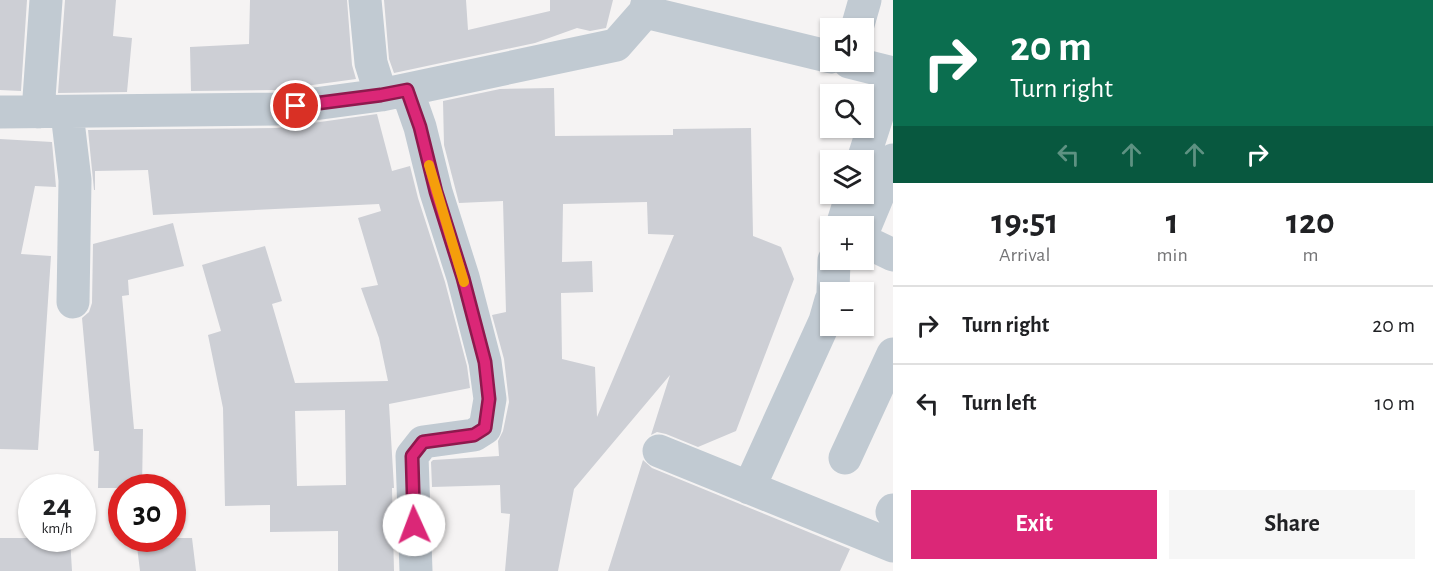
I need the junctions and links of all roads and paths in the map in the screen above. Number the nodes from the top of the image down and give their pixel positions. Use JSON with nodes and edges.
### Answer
{"nodes":[{"id":1,"x":46,"y":0,"type":"edge"},
{"id":2,"x":365,"y":0,"type":"edge"},
{"id":3,"x":865,"y":0,"type":"edge"},
{"id":4,"x":647,"y":6,"type":"edge"},
{"id":5,"x":860,"y":18,"type":"edge"},
{"id":6,"x":820,"y":54,"type":"edge"},
{"id":7,"x":874,"y":68,"type":"edge"},
{"id":8,"x":892,"y":73,"type":"edge"},
{"id":9,"x":394,"y":92,"type":"junction"},
{"id":10,"x":0,"y":112,"type":"edge"},
{"id":11,"x":53,"y":112,"type":"junction"},
{"id":12,"x":866,"y":150,"type":"edge"},
{"id":13,"x":893,"y":160,"type":"edge"},
{"id":14,"x":869,"y":216,"type":"edge"},
{"id":15,"x":874,"y":246,"type":"edge"},
{"id":16,"x":893,"y":255,"type":"edge"},
{"id":17,"x":73,"y":302,"type":"dead end"},
{"id":18,"x":820,"y":332,"type":"edge"},
{"id":19,"x":893,"y":354,"type":"edge"},
{"id":20,"x":659,"y":451,"type":"dead end"},
{"id":21,"x":845,"y":458,"type":"dead end"},
{"id":22,"x":749,"y":488,"type":"junction"},
{"id":23,"x":893,"y":546,"type":"edge"},
{"id":24,"x":416,"y":571,"type":"edge"}],
"edges":[{"from":1,"to":11,"type":"street"},
{"from":2,"to":9,"type":"street"},
{"from":3,"to":5,"type":"street"},
{"from":4,"to":6,"type":"street"},
{"from":4,"to":9,"type":"street"},
{"from":7,"to":8,"type":"street"},
{"from":8,"to":12,"type":"street"},
{"from":9,"to":11,"type":"street"},
{"from":9,"to":24,"type":"street"},
{"from":10,"to":11,"type":"street"},
{"from":11,"to":17,"type":"street"},
{"from":13,"to":14,"type":"street"},
{"from":15,"to":16,"type":"street"},
{"from":18,"to":22,"type":"street"},
{"from":19,"to":21,"type":"street"},
{"from":20,"to":22,"type":"street"},
{"from":22,"to":23,"type":"street"}]}
